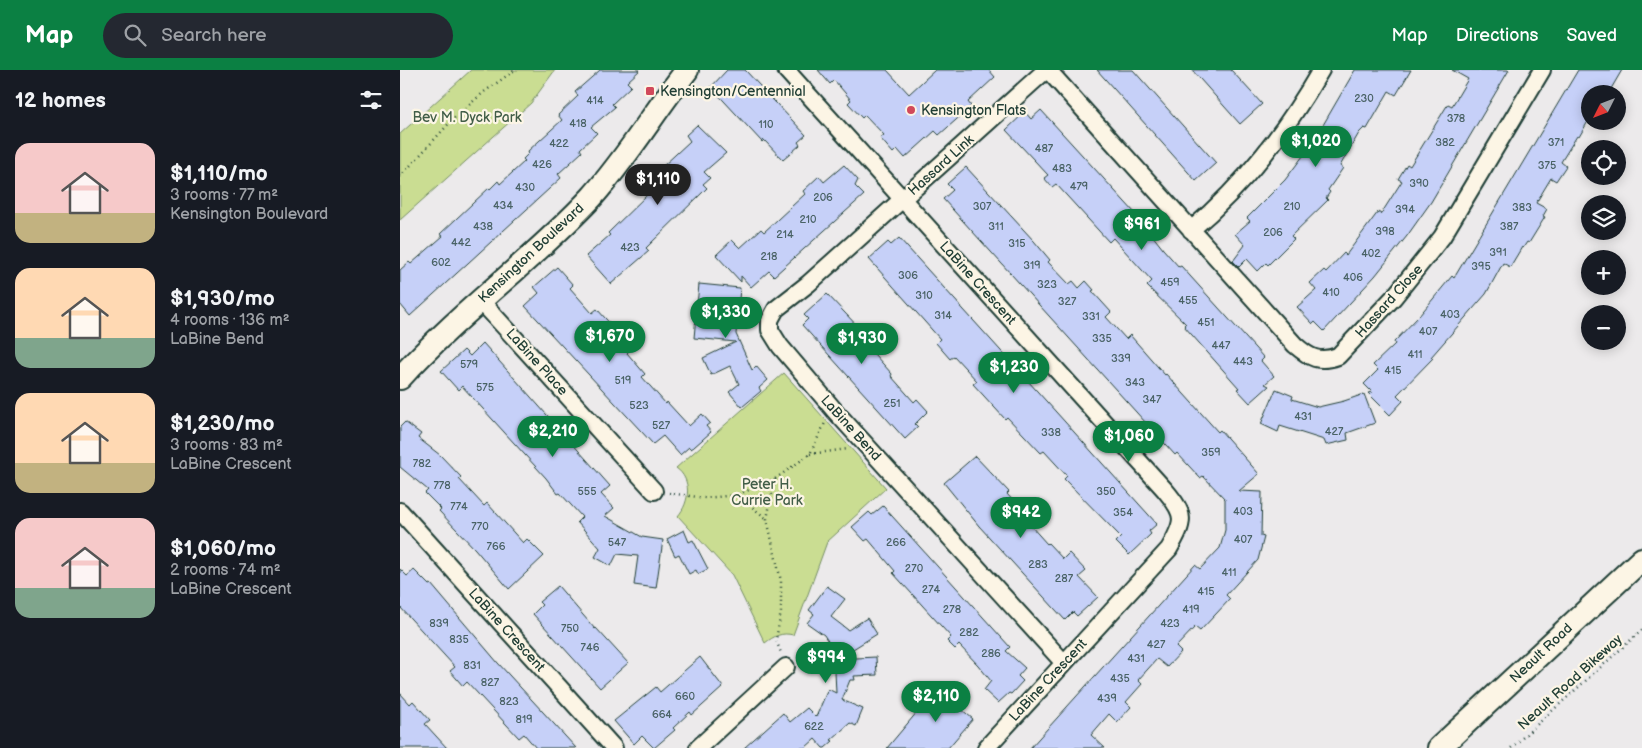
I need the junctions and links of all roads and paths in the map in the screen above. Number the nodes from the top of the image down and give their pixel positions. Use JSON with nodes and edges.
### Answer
{"nodes":[{"id":1,"x":515,"y":70,"type":"edge"},
{"id":2,"x":687,"y":70,"type":"edge"},
{"id":3,"x":786,"y":70,"type":"edge"},
{"id":4,"x":1047,"y":70,"type":"edge"},
{"id":5,"x":1321,"y":70,"type":"edge"},
{"id":6,"x":1542,"y":70,"type":"edge"},
{"id":7,"x":400,"y":177,"type":"edge"},
{"id":8,"x":902,"y":199,"type":"junction"},
{"id":9,"x":1191,"y":230,"type":"junction"},
{"id":10,"x":480,"y":300,"type":"junction"},
{"id":11,"x":400,"y":378,"type":"edge"},
{"id":12,"x":826,"y":419,"type":"dead end"},
{"id":13,"x":852,"y":448,"type":"dead end"},
{"id":14,"x":810,"y":454,"type":"junction"},
{"id":15,"x":775,"y":478,"type":"junction"},
{"id":16,"x":654,"y":491,"type":"dead end"},
{"id":17,"x":736,"y":495,"type":"junction"},
{"id":18,"x":686,"y":496,"type":"dead end"},
{"id":19,"x":400,"y":511,"type":"edge"},
{"id":20,"x":767,"y":519,"type":"junction"},
{"id":21,"x":1642,"y":559,"type":"edge"},
{"id":22,"x":1642,"y":630,"type":"edge"},
{"id":23,"x":776,"y":640,"type":"dead end"},
{"id":24,"x":1064,"y":663,"type":"junction"},
{"id":25,"x":786,"y":668,"type":"dead end"},
{"id":26,"x":614,"y":748,"type":"edge"},
{"id":27,"x":698,"y":748,"type":"edge"},
{"id":28,"x":986,"y":748,"type":"edge"},
{"id":29,"x":1439,"y":748,"type":"edge"},
{"id":30,"x":1510,"y":748,"type":"edge"}],
"edges":[{"from":1,"to":7,"type":"path"},
{"from":2,"to":10,"type":"main road","name":"Kensington Boulevard"},
{"from":3,"to":8,"type":"street","name":"LaBine Crescent"},
{"from":4,"to":8,"type":"street","name":"Hassard Link"},
{"from":4,"to":9,"type":"street","name":"Hassard Close"},
{"from":5,"to":9,"type":"street"},
{"from":6,"to":9,"type":"street","name":"Hassard Close"},
{"from":8,"to":24,"type":"street","name":"LaBine Crescent"},
{"from":8,"to":24,"type":"street","name":"LaBine Bend"},
{"from":10,"to":11,"type":"main road","name":"Kensington Boulevard"},
{"from":10,"to":16,"type":"street","name":"LaBine Place"},
{"from":12,"to":14,"type":"path"},
{"from":13,"to":14,"type":"path"},
{"from":14,"to":15,"type":"path"},
{"from":15,"to":17,"type":"path"},
{"from":15,"to":20,"type":"path"},
{"from":17,"to":18,"type":"path"},
{"from":17,"to":20,"type":"path"},
{"from":19,"to":26,"type":"street","name":"LaBine Crescent"},
{"from":20,"to":23,"type":"path"},
{"from":21,"to":29,"type":"main road","name":"Neault Road"},
{"from":22,"to":30,"type":"path","name":"Neault Road Bikeway"},
{"from":24,"to":28,"type":"street","name":"LaBine Crescent"},
{"from":25,"to":27,"type":"street"}]}
